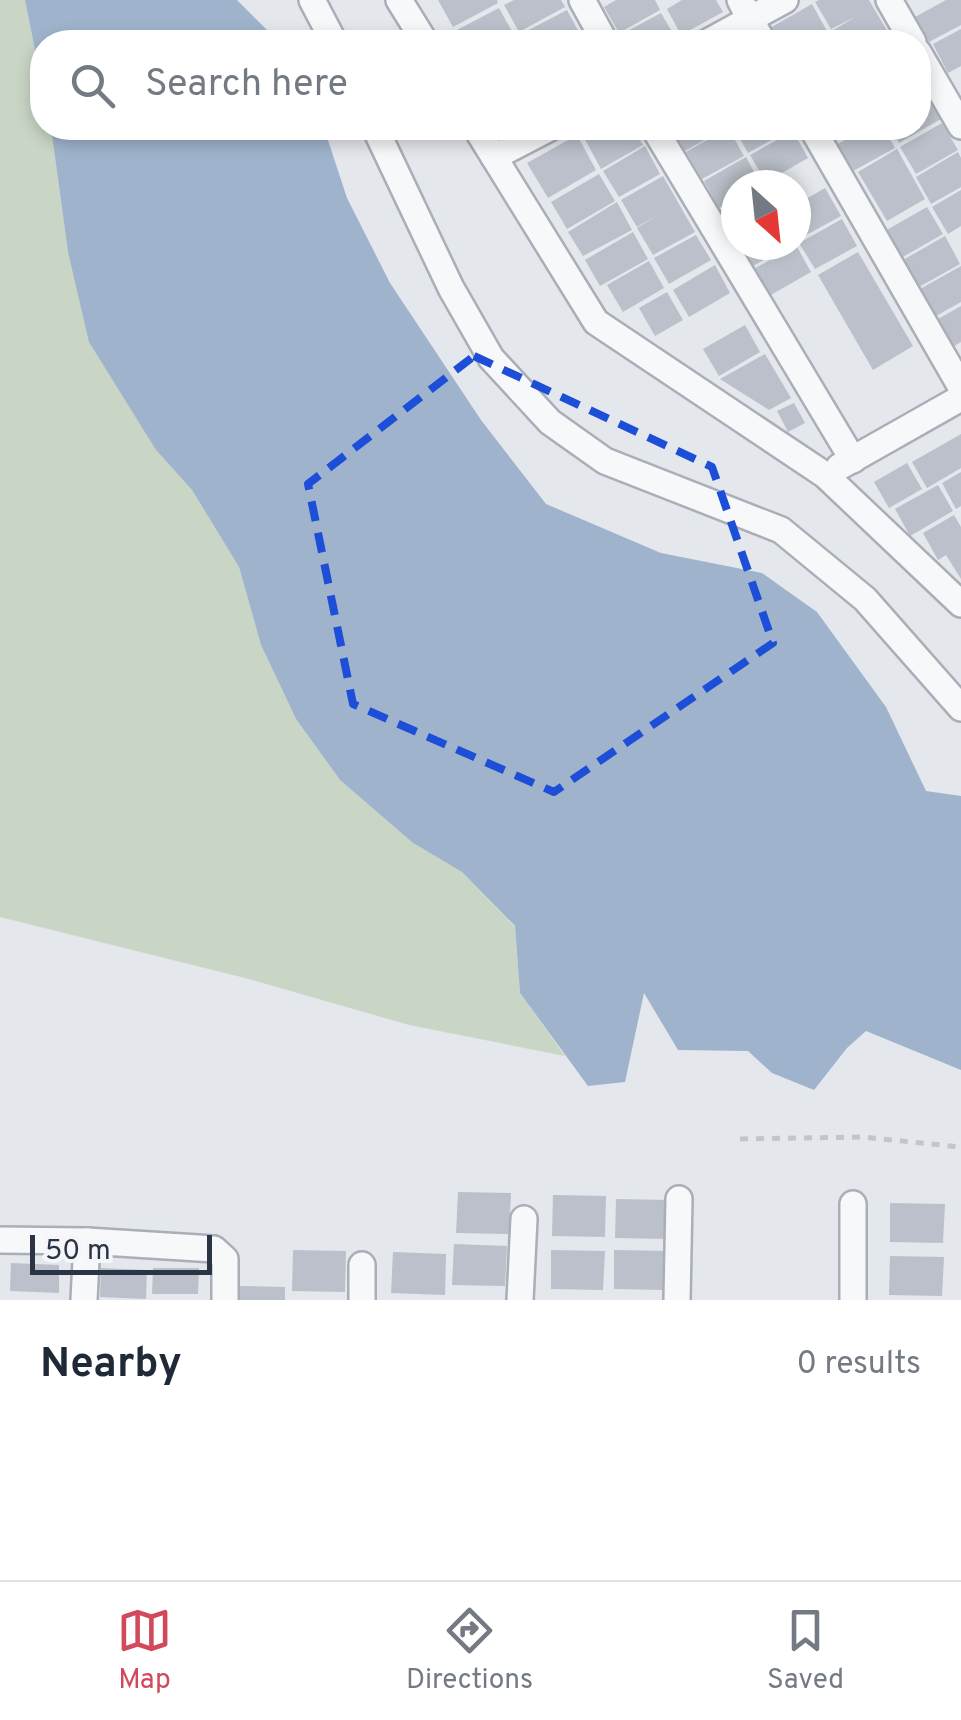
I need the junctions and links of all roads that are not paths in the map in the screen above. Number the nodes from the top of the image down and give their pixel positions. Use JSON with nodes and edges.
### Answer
{"nodes":[{"id":1,"x":312,"y":0,"type":"edge"},
{"id":2,"x":399,"y":0,"type":"edge"},
{"id":3,"x":582,"y":0,"type":"edge"},
{"id":4,"x":785,"y":0,"type":"edge"},
{"id":5,"x":888,"y":0,"type":"edge"},
{"id":6,"x":745,"y":10,"type":"edge"},
{"id":7,"x":328,"y":30,"type":"edge"},
{"id":8,"x":418,"y":30,"type":"edge"},
{"id":9,"x":598,"y":30,"type":"edge"},
{"id":10,"x":722,"y":30,"type":"edge"},
{"id":11,"x":906,"y":30,"type":"edge"},
{"id":12,"x":931,"y":74,"type":"edge"},
{"id":13,"x":961,"y":126,"type":"edge"},
{"id":14,"x":381,"y":140,"type":"edge"},
{"id":15,"x":483,"y":140,"type":"edge"},
{"id":16,"x":527,"y":140,"type":"edge"},
{"id":17,"x":661,"y":140,"type":"edge"},
{"id":18,"x":819,"y":140,"type":"edge"},
{"id":19,"x":494,"y":157,"type":"junction"},
{"id":20,"x":961,"y":387,"type":"edge"},
{"id":21,"x":961,"y":398,"type":"edge"},
{"id":22,"x":852,"y":460,"type":"junction"},
{"id":23,"x":825,"y":475,"type":"junction"},
{"id":24,"x":961,"y":604,"type":"edge"},
{"id":25,"x":961,"y":708,"type":"edge"},
{"id":26,"x":679,"y":1199,"type":"dead end"},
{"id":27,"x":853,"y":1204,"type":"dead end"},
{"id":28,"x":524,"y":1219,"type":"dead end"},
{"id":29,"x":0,"y":1240,"type":"edge"},
{"id":30,"x":87,"y":1240,"type":"junction"},
{"id":31,"x":362,"y":1264,"type":"dead end"},
{"id":32,"x":84,"y":1300,"type":"edge"},
{"id":33,"x":224,"y":1300,"type":"edge"},
{"id":34,"x":362,"y":1300,"type":"edge"},
{"id":35,"x":520,"y":1300,"type":"edge"},
{"id":36,"x":677,"y":1300,"type":"edge"},
{"id":37,"x":852,"y":1300,"type":"edge"}],
"edges":[{"from":1,"to":7,"type":"street"},
{"from":2,"to":8,"type":"street"},
{"from":3,"to":9,"type":"street"},
{"from":4,"to":6,"type":"street"},
{"from":5,"to":11,"type":"street"},
{"from":6,"to":10,"type":"street"},
{"from":12,"to":13,"type":"street"},
{"from":14,"to":25,"type":"street"},
{"from":15,"to":19,"type":"street"},
{"from":16,"to":19,"type":"street"},
{"from":17,"to":22,"type":"street"},
{"from":18,"to":20,"type":"street"},
{"from":19,"to":23,"type":"street"},
{"from":21,"to":22,"type":"street"},
{"from":22,"to":23,"type":"street"},
{"from":23,"to":24,"type":"street"},
{"from":26,"to":36,"type":"street"},
{"from":27,"to":37,"type":"street"},
{"from":28,"to":35,"type":"street"},
{"from":29,"to":30,"type":"street"},
{"from":30,"to":32,"type":"street"},
{"from":30,"to":33,"type":"street"},
{"from":31,"to":34,"type":"street"}]}
